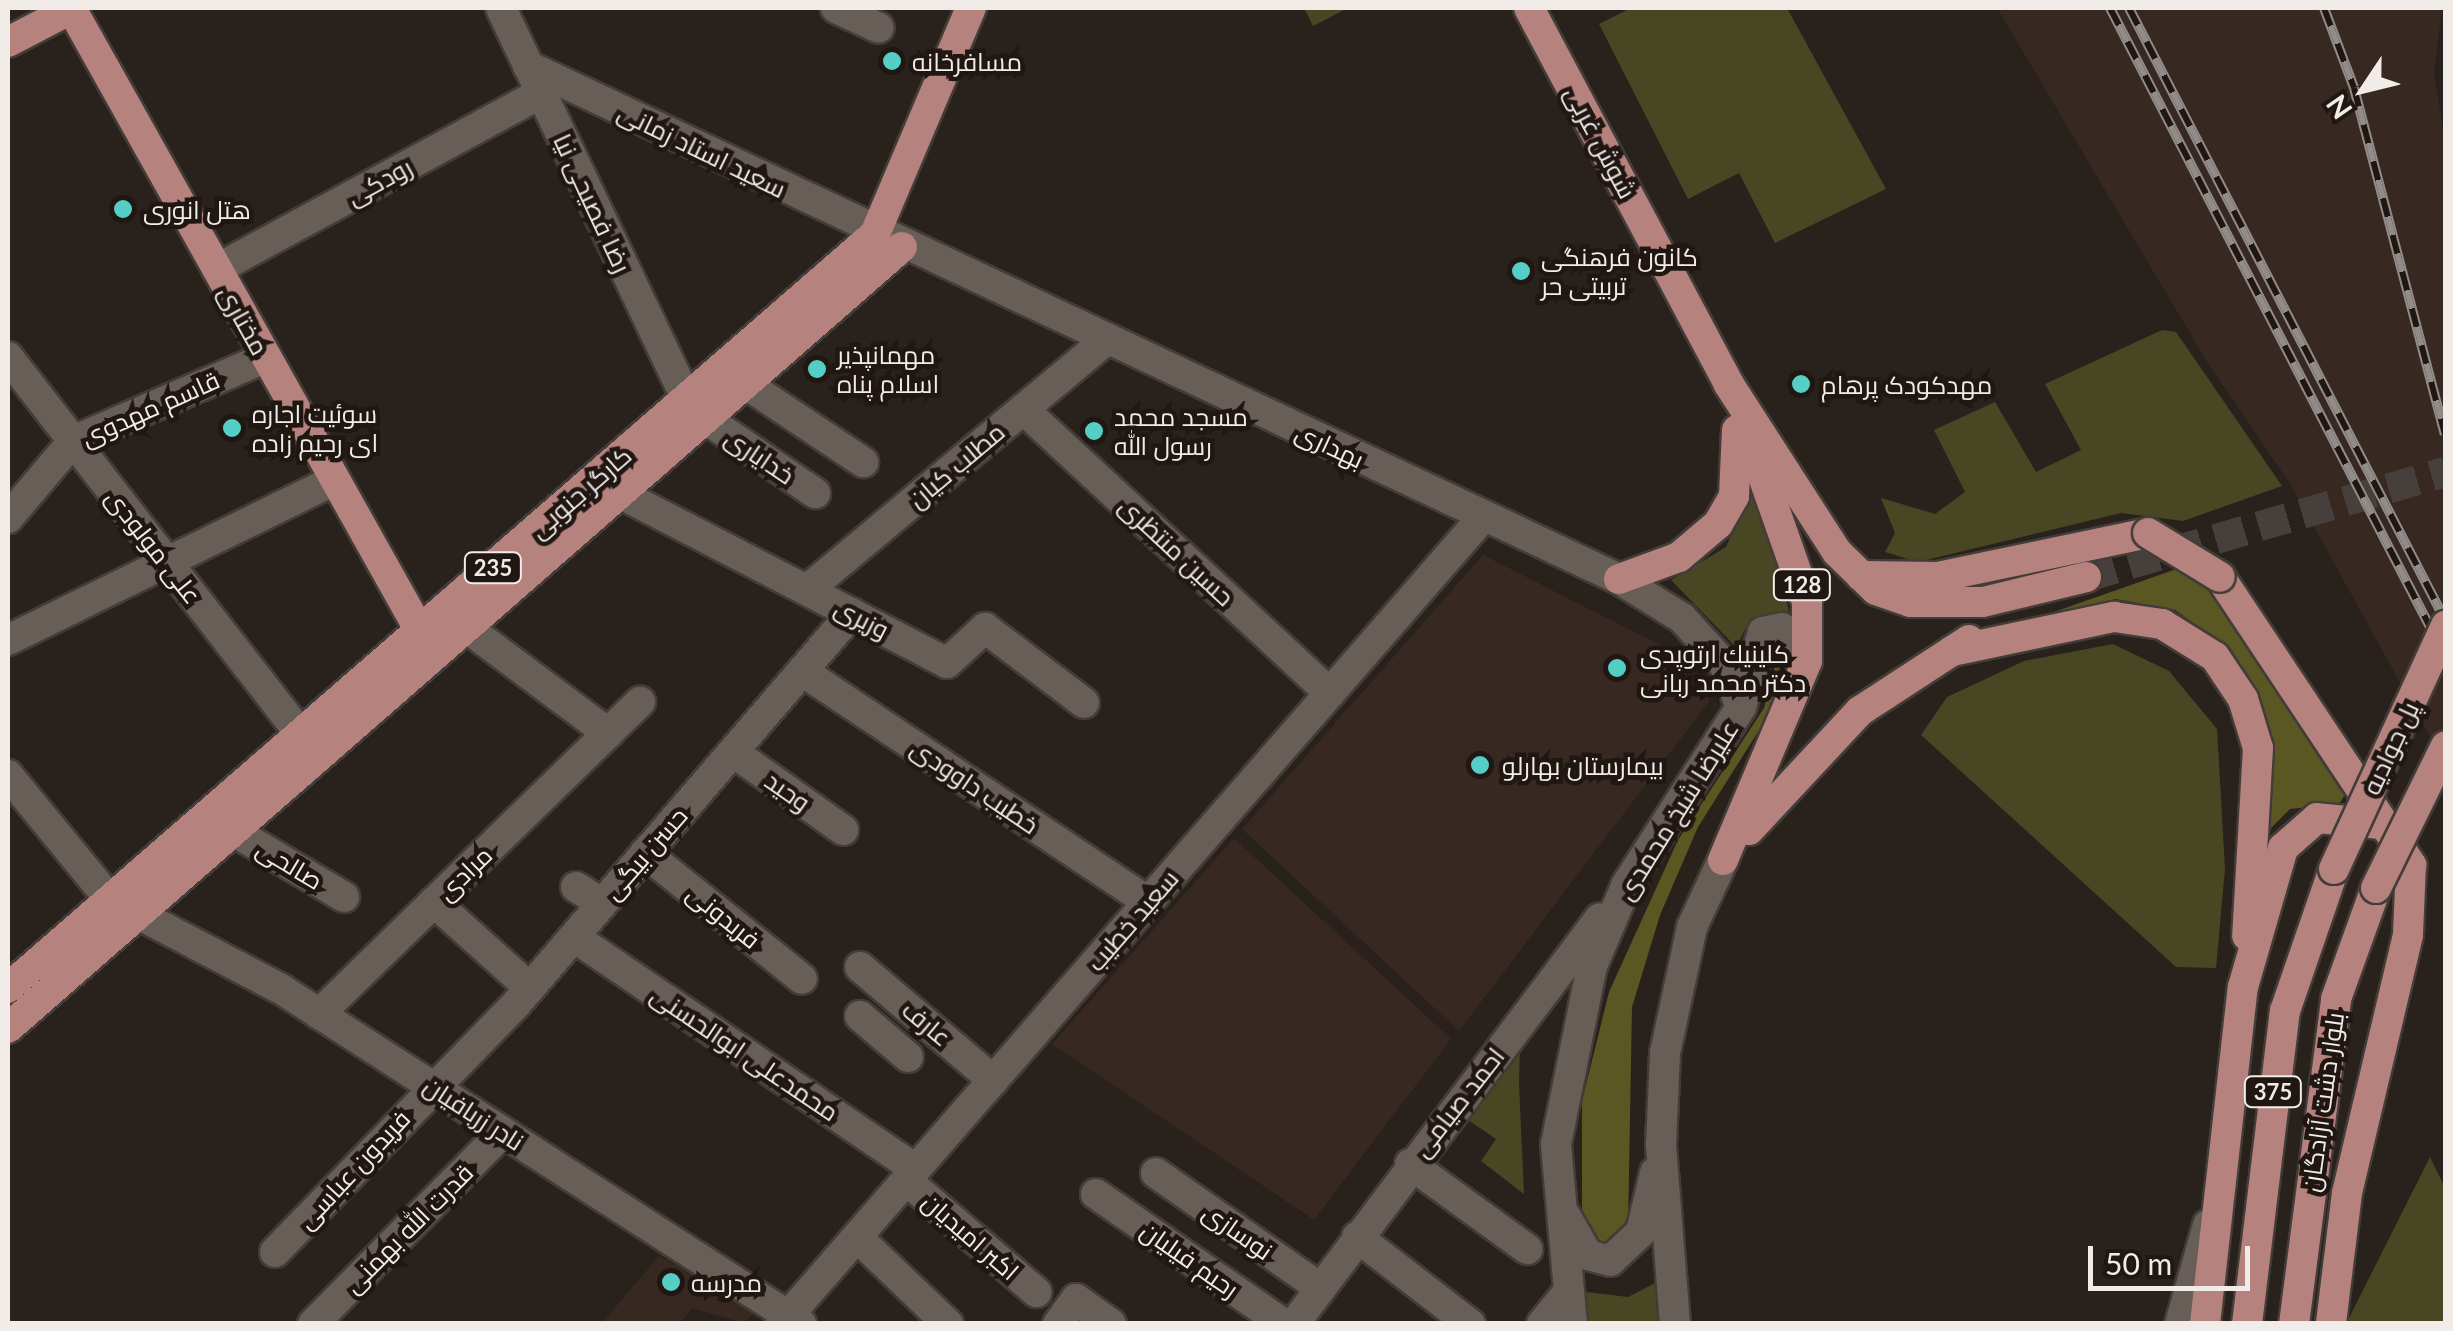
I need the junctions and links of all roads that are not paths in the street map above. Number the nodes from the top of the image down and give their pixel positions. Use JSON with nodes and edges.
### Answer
{"nodes":[{"id":1,"x":72,"y":8,"type":"edge"},
{"id":2,"x":501,"y":8,"type":"edge"},
{"id":3,"x":836,"y":8,"type":"edge"},
{"id":4,"x":971,"y":8,"type":"edge"},
{"id":5,"x":1529,"y":8,"type":"edge"},
{"id":6,"x":880,"y":28,"type":"dead end"},
{"id":7,"x":8,"y":42,"type":"edge"},
{"id":8,"x":535,"y":79,"type":"junction"},
{"id":9,"x":889,"y":241,"type":"junction"},
{"id":10,"x":216,"y":270,"type":"junction"},
{"id":11,"x":1105,"y":341,"type":"junction"},
{"id":12,"x":8,"y":357,"type":"edge"},
{"id":13,"x":265,"y":358,"type":"junction"},
{"id":14,"x":1728,"y":383,"type":"junction"},
{"id":15,"x":746,"y":384,"type":"junction"},
{"id":16,"x":696,"y":409,"type":"junction"},
{"id":17,"x":1024,"y":409,"type":"junction"},
{"id":18,"x":73,"y":441,"type":"junction"},
{"id":19,"x":863,"y":462,"type":"dead end"},
{"id":20,"x":332,"y":481,"type":"junction"},
{"id":21,"x":814,"y":493,"type":"dead end"},
{"id":22,"x":621,"y":494,"type":"junction"},
{"id":23,"x":1484,"y":516,"type":"junction"},
{"id":24,"x":8,"y":518,"type":"edge"},
{"id":25,"x":162,"y":557,"type":"junction"},
{"id":26,"x":1861,"y":576,"type":"junction"},
{"id":27,"x":1619,"y":579,"type":"junction"},
{"id":28,"x":806,"y":590,"type":"junction"},
{"id":29,"x":852,"y":613,"type":"junction"},
{"id":30,"x":2446,"y":626,"type":"edge"},
{"id":31,"x":467,"y":628,"type":"junction"},
{"id":32,"x":420,"y":631,"type":"junction"},
{"id":33,"x":8,"y":640,"type":"edge"},
{"id":34,"x":1952,"y":651,"type":"junction"},
{"id":35,"x":1807,"y":661,"type":"junction"},
{"id":36,"x":802,"y":671,"type":"junction"},
{"id":37,"x":1330,"y":693,"type":"junction"},
{"id":38,"x":640,"y":702,"type":"dead end"},
{"id":39,"x":1084,"y":703,"type":"dead end"},
{"id":40,"x":1741,"y":707,"type":"junction"},
{"id":41,"x":608,"y":733,"type":"junction"},
{"id":42,"x":301,"y":734,"type":"junction"},
{"id":43,"x":2446,"y":746,"type":"edge"},
{"id":44,"x":732,"y":752,"type":"junction"},
{"id":45,"x":8,"y":776,"type":"edge"},
{"id":46,"x":843,"y":830,"type":"dead end"},
{"id":47,"x":235,"y":832,"type":"junction"},
{"id":48,"x":645,"y":854,"type":"junction"},
{"id":49,"x":1723,"y":860,"type":"junction"},
{"id":50,"x":2411,"y":865,"type":"junction"},
{"id":51,"x":2334,"y":870,"type":"joint"},
{"id":52,"x":1626,"y":884,"type":"junction"},
{"id":53,"x":576,"y":886,"type":"dead end"},
{"id":54,"x":2376,"y":888,"type":"joint"},
{"id":55,"x":344,"y":896,"type":"dead end"},
{"id":56,"x":111,"y":901,"type":"junction"},
{"id":57,"x":434,"y":902,"type":"junction"},
{"id":58,"x":1148,"y":902,"type":"junction"},
{"id":59,"x":602,"y":903,"type":"junction"},
{"id":60,"x":140,"y":915,"type":"junction"},
{"id":61,"x":574,"y":937,"type":"junction"},
{"id":62,"x":860,"y":967,"type":"dead end"},
{"id":63,"x":802,"y":980,"type":"dead end"},
{"id":64,"x":8,"y":988,"type":"edge"},
{"id":65,"x":530,"y":988,"type":"junction"},
{"id":66,"x":2243,"y":988,"type":"junction"},
{"id":67,"x":912,"y":1011,"type":"junction"},
{"id":68,"x":319,"y":1014,"type":"junction"},
{"id":69,"x":860,"y":1016,"type":"dead end"},
{"id":70,"x":8,"y":1028,"type":"edge"},
{"id":71,"x":993,"y":1080,"type":"junction"},
{"id":72,"x":432,"y":1086,"type":"junction"},
{"id":73,"x":503,"y":1132,"type":"junction"},
{"id":74,"x":1662,"y":1145,"type":"junction"},
{"id":75,"x":1410,"y":1164,"type":"junction"},
{"id":76,"x":1156,"y":1173,"type":"dead end"},
{"id":77,"x":911,"y":1174,"type":"junction"},
{"id":78,"x":1096,"y":1194,"type":"dead end"},
{"id":79,"x":1559,"y":1204,"type":"junction"},
{"id":80,"x":2212,"y":1207,"type":"junction"},
{"id":81,"x":857,"y":1237,"type":"junction"},
{"id":82,"x":1356,"y":1238,"type":"junction"},
{"id":83,"x":1528,"y":1249,"type":"dead end"},
{"id":84,"x":275,"y":1252,"type":"dead end"},
{"id":85,"x":1320,"y":1288,"type":"junction"},
{"id":86,"x":1036,"y":1292,"type":"dead end"},
{"id":87,"x":1568,"y":1292,"type":"junction"},
{"id":88,"x":1683,"y":1318,"type":"edge"},
{"id":89,"x":790,"y":1321,"type":"edge"},
{"id":90,"x":313,"y":1324,"type":"edge"},
{"id":91,"x":948,"y":1324,"type":"edge"},
{"id":92,"x":1058,"y":1324,"type":"edge"},
{"id":93,"x":1111,"y":1324,"type":"edge"},
{"id":94,"x":1284,"y":1324,"type":"edge"},
{"id":95,"x":1294,"y":1324,"type":"edge"},
{"id":96,"x":1470,"y":1324,"type":"edge"},
{"id":97,"x":1542,"y":1324,"type":"edge"},
{"id":98,"x":1572,"y":1324,"type":"edge"},
{"id":99,"x":2180,"y":1324,"type":"edge"},
{"id":100,"x":2206,"y":1324,"type":"edge"},
{"id":101,"x":2246,"y":1324,"type":"edge"},
{"id":102,"x":2294,"y":1324,"type":"edge"},
{"id":103,"x":2331,"y":1324,"type":"edge"}],
"edges":[{"from":1,"to":7,"type":"main road"},
{"from":1,"to":10,"type":"main road","name":"مختاری"},
{"from":2,"to":8,"type":"street","name":"رضا فصیحی نیا"},
{"from":3,"to":6,"type":"street"},
{"from":4,"to":9,"type":"main road","name":"کارگر جنوبی","number":"235"},
{"from":5,"to":14,"type":"main road","name":"شوش غربی","number":"128"},
{"from":8,"to":9,"type":"street","name":"سعید استاد زمانی"},
{"from":8,"to":10,"type":"street","name":"رودکی"},
{"from":8,"to":16,"type":"street","name":"رضا فصیحی نیا"},
{"from":9,"to":11,"type":"street","name":"بهداری"},
{"from":9,"to":15,"type":"main road","name":"کارگر جنوبی","number":"235"},
{"from":9,"to":16,"type":"main road","name":"کارگر جنوبی","number":"235"},
{"from":10,"to":13,"type":"main road","name":"مختاری"},
{"from":11,"to":17,"type":"street","name":"مطلب کیان"},
{"from":11,"to":23,"type":"street","name":"بهداری"},
{"from":12,"to":18,"type":"street","name":"علی مولودی"},
{"from":13,"to":18,"type":"street","name":"قاسم مهدوی"},
{"from":13,"to":20,"type":"main road","name":"مختاری"},
{"from":14,"to":26,"type":"main road"},
{"from":14,"to":27,"type":"main road"},
{"from":14,"to":35,"type":"main road","number":"128"},
{"from":15,"to":16,"type":"main road","name":"کارگر جنوبی","number":"235"},
{"from":15,"to":19,"type":"street"},
{"from":16,"to":21,"type":"street","name":"خدایاری"},
{"from":16,"to":22,"type":"main road","name":"کارگر جنوبی","number":"235"},
{"from":16,"to":32,"type":"main road","name":"کارگر جنوبی","number":"235"},
{"from":17,"to":28,"type":"street","name":"مطلب کیان"},
{"from":17,"to":37,"type":"street","name":"حسین منتظری"},
{"from":18,"to":24,"type":"street","name":"قاسم مهدوی"},
{"from":18,"to":25,"type":"street","name":"علی مولودی"},
{"from":20,"to":25,"type":"street"},
{"from":20,"to":32,"type":"main road","name":"مختاری"},
{"from":22,"to":28,"type":"street","name":"وزیری"},
{"from":22,"to":31,"type":"main road","name":"کارگر جنوبی","number":"235"},
{"from":23,"to":27,"type":"street","name":"بهداری"},
{"from":23,"to":37,"type":"street","name":"سعید خطیب"},
{"from":25,"to":33,"type":"street"},
{"from":25,"to":42,"type":"street","name":"علی مولودی"},
{"from":26,"to":34,"type":"main road"},
{"from":26,"to":50,"type":"main road","bridge":true},
{"from":27,"to":40,"type":"street","name":"بهداری"},
{"from":28,"to":29,"type":"street","name":"وزیری"},
{"from":29,"to":36,"type":"street","name":"حسن بیگی"},
{"from":29,"to":39,"type":"street","name":"وزیری"},
{"from":30,"to":51,"type":"main road","name":"پل جوادیه","number":"375","bridge":true},
{"from":31,"to":41,"type":"street"},
{"from":31,"to":47,"type":"main road","name":"کارگر جنوبی","number":"235"},
{"from":32,"to":42,"type":"main road","name":"کارگر جنوبی","number":"235"},
{"from":34,"to":49,"type":"main road"},
{"from":34,"to":66,"type":"main road"},
{"from":35,"to":40,"type":"street","name":"علیرضا شیخ محمدی"},
{"from":35,"to":49,"type":"main road","number":"128"},
{"from":36,"to":44,"type":"street","name":"حسن بیگی"},
{"from":36,"to":58,"type":"street","name":"خطیب داوودی"},
{"from":37,"to":58,"type":"street","name":"سعید خطیب"},
{"from":38,"to":41,"type":"street","name":"مرادی"},
{"from":40,"to":52,"type":"street","name":"علیرضا شیخ محمدی"},
{"from":41,"to":57,"type":"street","name":"مرادی"},
{"from":42,"to":56,"type":"main road","name":"کارگر جنوبی","number":"235"},
{"from":43,"to":54,"type":"main road","name":"پل جوادیه","number":"375","bridge":true},
{"from":44,"to":46,"type":"street","name":"وحید"},
{"from":44,"to":48,"type":"street","name":"حسن بیگی"},
{"from":45,"to":56,"type":"street"},
{"from":47,"to":55,"type":"street","name":"صالحی"},
{"from":47,"to":60,"type":"main road","name":"کارگر جنوبی","number":"235"},
{"from":48,"to":59,"type":"street","name":"حسن بیگی"},
{"from":48,"to":63,"type":"street","name":"فریدونی"},
{"from":49,"to":74,"type":"street"},
{"from":50,"to":66,"type":"main road"},
{"from":50,"to":103,"type":"main road"},
{"from":51,"to":101,"type":"main road","name":"بلوار دشت آزادگان","number":"375"},
{"from":52,"to":75,"type":"street","name":"احمد صیامی"},
{"from":52,"to":79,"type":"street","name":"علیرضا شیخ محمدی"},
{"from":53,"to":59,"type":"street"},
{"from":54,"to":102,"type":"main road","name":"بلوار دشت آزادگان","number":"375"},
{"from":56,"to":60,"type":"main road"},
{"from":56,"to":64,"type":"main road","name":"کارگر جنوبی","number":"235"},
{"from":57,"to":65,"type":"street"},
{"from":57,"to":68,"type":"street","name":"مرادی"},
{"from":58,"to":71,"type":"street","name":"سعید خطیب"},
{"from":59,"to":61,"type":"street","name":"حسن بیگی"},
{"from":60,"to":68,"type":"street","name":"نادر زربافیان"},
{"from":60,"to":70,"type":"main road","name":"کارگر جنوبی","number":"235"},
{"from":61,"to":65,"type":"street","name":"حسن بیگی"},
{"from":61,"to":77,"type":"street","name":"محمدعلی ابوالحسنی"},
{"from":62,"to":67,"type":"street","name":"عارف"},
{"from":65,"to":72,"type":"street","name":"حسن بیگی"},
{"from":66,"to":80,"type":"main road"},
{"from":67,"to":69,"type":"street"},
{"from":67,"to":71,"type":"street","name":"عارف"},
{"from":68,"to":72,"type":"street","name":"نادر زربافیان"},
{"from":71,"to":77,"type":"street","name":"سعید خطیب"},
{"from":72,"to":73,"type":"street","name":"نادر زربافیان"},
{"from":72,"to":84,"type":"street","name":"فریدون عباسی"},
{"from":73,"to":89,"type":"street","name":"نادر زربافیان"},
{"from":73,"to":90,"type":"street","name":"قدرت الله بهمنی"},
{"from":74,"to":79,"type":"street"},
{"from":74,"to":88,"type":"street"},
{"from":75,"to":82,"type":"street","name":"احمد صیامی"},
{"from":75,"to":83,"type":"street"},
{"from":76,"to":85,"type":"street","name":"نوسازی"},
{"from":77,"to":81,"type":"street","name":"سعید خطیب"},
{"from":77,"to":86,"type":"street","name":"اکبر امیدیان"},
{"from":78,"to":94,"type":"street","name":"رحیم فیلیان"},
{"from":79,"to":87,"type":"street","name":"علیرضا شیخ محمدی"},
{"from":80,"to":99,"type":"street"},
{"from":80,"to":100,"type":"main road"},
{"from":81,"to":89,"type":"street","name":"سعید خطیب"},
{"from":81,"to":91,"type":"street"},
{"from":82,"to":85,"type":"street","name":"احمد صیامی"},
{"from":82,"to":96,"type":"street"},
{"from":85,"to":95,"type":"street","name":"احمد صیامی"},
{"from":87,"to":97,"type":"street"},
{"from":87,"to":98,"type":"street","name":"علیرضا شیخ محمدی"},
{"from":92,"to":93,"type":"street"}]}
